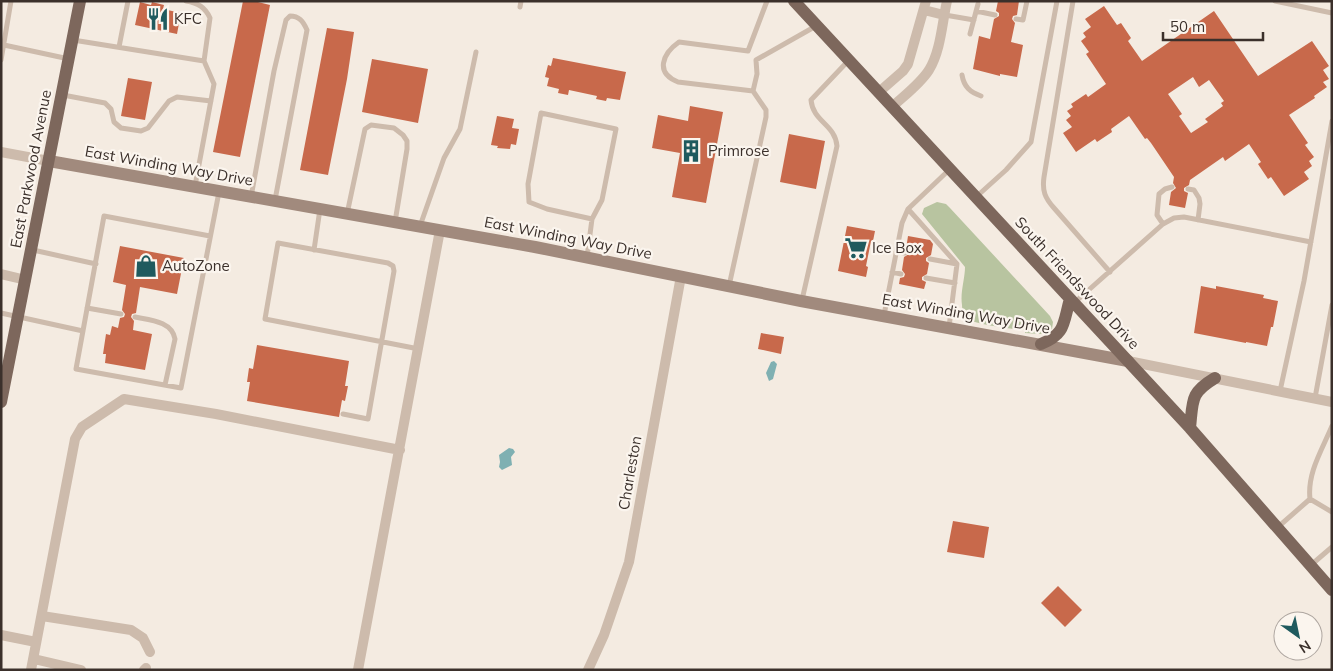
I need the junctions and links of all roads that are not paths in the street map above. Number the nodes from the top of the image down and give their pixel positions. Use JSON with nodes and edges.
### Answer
{"nodes":[{"id":1,"x":80,"y":1,"type":"edge"},
{"id":2,"x":128,"y":1,"type":"edge"},
{"id":3,"x":186,"y":1,"type":"edge"},
{"id":4,"x":767,"y":1,"type":"edge"},
{"id":5,"x":794,"y":1,"type":"edge"},
{"id":6,"x":947,"y":1,"type":"edge"},
{"id":7,"x":1027,"y":1,"type":"edge"},
{"id":8,"x":1057,"y":1,"type":"edge"},
{"id":9,"x":1073,"y":1,"type":"edge"},
{"id":10,"x":1275,"y":1,"type":"edge"},
{"id":11,"x":9,"y":2,"type":"edge"},
{"id":12,"x":978,"y":4,"type":"dead end"},
{"id":13,"x":925,"y":6,"type":"edge"},
{"id":14,"x":976,"y":11,"type":"junction"},
{"id":15,"x":1332,"y":12,"type":"edge"},
{"id":16,"x":944,"y":14,"type":"junction"},
{"id":17,"x":995,"y":15,"type":"dead end"},
{"id":18,"x":1016,"y":19,"type":"dead end"},
{"id":19,"x":974,"y":20,"type":"junction"},
{"id":20,"x":817,"y":26,"type":"junction"},
{"id":21,"x":970,"y":34,"type":"dead end"},
{"id":22,"x":73,"y":40,"type":"junction"},
{"id":23,"x":4,"y":45,"type":"junction"},
{"id":24,"x":119,"y":47,"type":"junction"},
{"id":25,"x":476,"y":52,"type":"dead end"},
{"id":26,"x":748,"y":52,"type":"junction"},
{"id":27,"x":69,"y":59,"type":"junction"},
{"id":28,"x":1,"y":60,"type":"edge"},
{"id":29,"x":756,"y":60,"type":"junction"},
{"id":30,"x":849,"y":60,"type":"junction"},
{"id":31,"x":204,"y":61,"type":"junction"},
{"id":32,"x":962,"y":75,"type":"dead end"},
{"id":33,"x":753,"y":92,"type":"junction"},
{"id":34,"x":879,"y":92,"type":"junction"},
{"id":35,"x":62,"y":95,"type":"junction"},
{"id":36,"x":981,"y":96,"type":"dead end"},
{"id":37,"x":211,"y":101,"type":"junction"},
{"id":38,"x":893,"y":106,"type":"junction"},
{"id":39,"x":1332,"y":121,"type":"edge"},
{"id":40,"x":1,"y":152,"type":"edge"},
{"id":41,"x":49,"y":161,"type":"junction"},
{"id":42,"x":950,"y":168,"type":"junction"},
{"id":43,"x":195,"y":187,"type":"junction"},
{"id":44,"x":1172,"y":187,"type":"dead end"},
{"id":45,"x":1188,"y":189,"type":"dead end"},
{"id":46,"x":219,"y":191,"type":"junction"},
{"id":47,"x":251,"y":197,"type":"junction"},
{"id":48,"x":976,"y":197,"type":"junction"},
{"id":49,"x":275,"y":201,"type":"junction"},
{"id":50,"x":320,"y":209,"type":"junction"},
{"id":51,"x":908,"y":209,"type":"junction"},
{"id":52,"x":347,"y":214,"type":"junction"},
{"id":53,"x":592,"y":219,"type":"junction"},
{"id":54,"x":1198,"y":220,"type":"junction"},
{"id":55,"x":395,"y":222,"type":"junction"},
{"id":56,"x":1163,"y":224,"type":"junction"},
{"id":57,"x":420,"y":227,"type":"junction"},
{"id":58,"x":440,"y":230,"type":"junction"},
{"id":59,"x":210,"y":236,"type":"junction"},
{"id":60,"x":1311,"y":242,"type":"junction"},
{"id":61,"x":32,"y":250,"type":"junction"},
{"id":62,"x":314,"y":250,"type":"junction"},
{"id":63,"x":896,"y":252,"type":"junction"},
{"id":64,"x":905,"y":254,"type":"dead end"},
{"id":65,"x":587,"y":258,"type":"junction"},
{"id":66,"x":930,"y":259,"type":"dead end"},
{"id":67,"x":96,"y":264,"type":"junction"},
{"id":68,"x":957,"y":264,"type":"junction"},
{"id":69,"x":892,"y":272,"type":"junction"},
{"id":70,"x":1110,"y":272,"type":"junction"},
{"id":71,"x":1,"y":274,"type":"edge"},
{"id":72,"x":901,"y":274,"type":"dead end"},
{"id":73,"x":680,"y":276,"type":"junction"},
{"id":74,"x":926,"y":278,"type":"dead end"},
{"id":75,"x":26,"y":280,"type":"junction"},
{"id":76,"x":954,"y":283,"type":"junction"},
{"id":77,"x":729,"y":286,"type":"junction"},
{"id":78,"x":802,"y":300,"type":"junction"},
{"id":79,"x":1072,"y":301,"type":"junction"},
{"id":80,"x":1332,"y":305,"type":"edge"},
{"id":81,"x":88,"y":308,"type":"junction"},
{"id":82,"x":1,"y":313,"type":"edge"},
{"id":83,"x":121,"y":314,"type":"dead end"},
{"id":84,"x":19,"y":315,"type":"junction"},
{"id":85,"x":884,"y":316,"type":"junction"},
{"id":86,"x":135,"y":317,"type":"dead end"},
{"id":87,"x":949,"y":328,"type":"junction"},
{"id":88,"x":83,"y":331,"type":"junction"},
{"id":89,"x":382,"y":341,"type":"junction"},
{"id":90,"x":1325,"y":342,"type":"junction"},
{"id":91,"x":1332,"y":343,"type":"edge"},
{"id":92,"x":1041,"y":344,"type":"junction"},
{"id":93,"x":419,"y":348,"type":"junction"},
{"id":94,"x":1128,"y":361,"type":"junction"},
{"id":95,"x":1215,"y":378,"type":"junction"},
{"id":96,"x":165,"y":386,"type":"junction"},
{"id":97,"x":1280,"y":391,"type":"junction"},
{"id":98,"x":1315,"y":398,"type":"junction"},
{"id":99,"x":1,"y":402,"type":"edge"},
{"id":100,"x":1332,"y":402,"type":"edge"},
{"id":101,"x":343,"y":414,"type":"dead end"},
{"id":102,"x":1332,"y":426,"type":"edge"},
{"id":103,"x":1190,"y":428,"type":"junction"},
{"id":104,"x":400,"y":450,"type":"junction"},
{"id":105,"x":1310,"y":499,"type":"junction"},
{"id":106,"x":1332,"y":512,"type":"edge"},
{"id":107,"x":1278,"y":527,"type":"junction"},
{"id":108,"x":1332,"y":547,"type":"edge"},
{"id":109,"x":1311,"y":566,"type":"junction"},
{"id":110,"x":1332,"y":590,"type":"edge"},
{"id":111,"x":42,"y":616,"type":"junction"},
{"id":112,"x":1,"y":635,"type":"edge"},
{"id":113,"x":36,"y":642,"type":"junction"},
{"id":114,"x":150,"y":652,"type":"dead end"},
{"id":115,"x":34,"y":659,"type":"junction"},
{"id":116,"x":31,"y":670,"type":"edge"},
{"id":117,"x":81,"y":670,"type":"edge"},
{"id":118,"x":358,"y":670,"type":"edge"},
{"id":119,"x":588,"y":670,"type":"edge"}],
"edges":[{"from":1,"to":22,"type":"main road","name":"East Parkwood Avenue"},
{"from":2,"to":24,"type":"lane"},
{"from":3,"to":31,"type":"lane"},
{"from":4,"to":26,"type":"lane"},
{"from":5,"to":20,"type":"main road","name":"South Friendswood Drive"},
{"from":6,"to":16,"type":"street"},
{"from":7,"to":18,"type":"lane"},
{"from":8,"to":48,"type":"lane"},
{"from":9,"to":70,"type":"lane"},
{"from":10,"to":15,"type":"lane"},
{"from":11,"to":23,"type":"lane"},
{"from":12,"to":14,"type":"lane"},
{"from":13,"to":16,"type":"street"},
{"from":13,"to":34,"type":"street"},
{"from":14,"to":17,"type":"lane"},
{"from":14,"to":19,"type":"lane"},
{"from":16,"to":19,"type":"lane"},
{"from":16,"to":38,"type":"street"},
{"from":19,"to":21,"type":"lane"},
{"from":20,"to":29,"type":"lane"},
{"from":20,"to":30,"type":"main road","name":"South Friendswood Drive"},
{"from":22,"to":24,"type":"lane"},
{"from":22,"to":27,"type":"main road","name":"East Parkwood Avenue"},
{"from":23,"to":27,"type":"lane"},
{"from":23,"to":28,"type":"lane"},
{"from":24,"to":31,"type":"lane"},
{"from":25,"to":57,"type":"lane"},
{"from":26,"to":29,"type":"lane"},
{"from":26,"to":33,"type":"lane"},
{"from":27,"to":35,"type":"main road","name":"East Parkwood Avenue"},
{"from":29,"to":33,"type":"lane"},
{"from":30,"to":34,"type":"main road","name":"South Friendswood Drive"},
{"from":30,"to":78,"type":"lane"},
{"from":31,"to":37,"type":"lane"},
{"from":32,"to":36,"type":"lane"},
{"from":33,"to":77,"type":"lane"},
{"from":34,"to":38,"type":"main road","name":"South Friendswood Drive"},
{"from":35,"to":37,"type":"lane"},
{"from":35,"to":41,"type":"main road","name":"East Parkwood Avenue"},
{"from":37,"to":43,"type":"lane"},
{"from":38,"to":42,"type":"main road","name":"South Friendswood Drive"},
{"from":39,"to":60,"type":"lane"},
{"from":40,"to":41,"type":"street","name":"East Winding Way Drive"},
{"from":41,"to":43,"type":"street","name":"East Winding Way Drive"},
{"from":41,"to":61,"type":"main road","name":"East Parkwood Avenue"},
{"from":42,"to":48,"type":"main road","name":"South Friendswood Drive"},
{"from":42,"to":51,"type":"lane"},
{"from":43,"to":46,"type":"street","name":"East Winding Way Drive"},
{"from":44,"to":56,"type":"lane"},
{"from":45,"to":54,"type":"lane"},
{"from":46,"to":47,"type":"street","name":"East Winding Way Drive"},
{"from":46,"to":59,"type":"lane"},
{"from":47,"to":49,"type":"street","name":"East Winding Way Drive"},
{"from":47,"to":49,"type":"lane"},
{"from":48,"to":79,"type":"main road","name":"South Friendswood Drive"},
{"from":49,"to":50,"type":"street","name":"East Winding Way Drive"},
{"from":50,"to":52,"type":"street","name":"East Winding Way Drive"},
{"from":50,"to":62,"type":"lane"},
{"from":51,"to":63,"type":"lane"},
{"from":51,"to":68,"type":"lane"},
{"from":52,"to":55,"type":"street","name":"East Winding Way Drive"},
{"from":52,"to":55,"type":"lane"},
{"from":53,"to":53,"type":"lane"},
{"from":53,"to":65,"type":"lane"},
{"from":54,"to":56,"type":"lane"},
{"from":54,"to":60,"type":"lane"},
{"from":55,"to":57,"type":"street","name":"East Winding Way Drive"},
{"from":56,"to":70,"type":"lane"},
{"from":57,"to":58,"type":"street","name":"East Winding Way Drive"},
{"from":58,"to":65,"type":"street","name":"East Winding Way Drive"},
{"from":58,"to":93,"type":"street"},
{"from":59,"to":67,"type":"lane"},
{"from":59,"to":96,"type":"lane"},
{"from":60,"to":97,"type":"lane"},
{"from":61,"to":67,"type":"lane"},
{"from":61,"to":75,"type":"main road","name":"East Parkwood Avenue"},
{"from":62,"to":89,"type":"lane"},
{"from":62,"to":89,"type":"lane"},
{"from":63,"to":64,"type":"lane"},
{"from":63,"to":69,"type":"lane"},
{"from":65,"to":73,"type":"street","name":"East Winding Way Drive"},
{"from":66,"to":68,"type":"lane"},
{"from":67,"to":81,"type":"lane"},
{"from":68,"to":76,"type":"lane"},
{"from":69,"to":72,"type":"lane"},
{"from":69,"to":85,"type":"lane"},
{"from":70,"to":79,"type":"lane"},
{"from":71,"to":75,"type":"street"},
{"from":73,"to":77,"type":"street","name":"East Winding Way Drive"},
{"from":73,"to":119,"type":"street","name":"Charleston"},
{"from":74,"to":76,"type":"lane"},
{"from":75,"to":84,"type":"main road","name":"East Parkwood Avenue"},
{"from":76,"to":87,"type":"lane"},
{"from":77,"to":78,"type":"street","name":"East Winding Way Drive"},
{"from":78,"to":85,"type":"street","name":"East Winding Way Drive"},
{"from":79,"to":92,"type":"main road"},
{"from":79,"to":94,"type":"main road","name":"South Friendswood Drive"},
{"from":80,"to":90,"type":"lane"},
{"from":81,"to":83,"type":"lane"},
{"from":81,"to":88,"type":"lane"},
{"from":82,"to":84,"type":"lane"},
{"from":84,"to":88,"type":"lane"},
{"from":84,"to":99,"type":"main road","name":"East Parkwood Avenue"},
{"from":85,"to":87,"type":"street","name":"East Winding Way Drive"},
{"from":86,"to":96,"type":"lane"},
{"from":87,"to":92,"type":"street","name":"East Winding Way Drive"},
{"from":88,"to":96,"type":"lane"},
{"from":89,"to":93,"type":"lane"},
{"from":89,"to":101,"type":"lane"},
{"from":90,"to":91,"type":"lane"},
{"from":90,"to":98,"type":"lane"},
{"from":92,"to":94,"type":"street","name":"East Winding Way Drive"},
{"from":93,"to":104,"type":"street"},
{"from":94,"to":95,"type":"street"},
{"from":94,"to":103,"type":"main road","name":"South Friendswood Drive"},
{"from":95,"to":97,"type":"street"},
{"from":95,"to":103,"type":"main road"},
{"from":97,"to":98,"type":"street"},
{"from":98,"to":100,"type":"street"},
{"from":102,"to":105,"type":"lane"},
{"from":103,"to":107,"type":"main road","name":"South Friendswood Drive"},
{"from":104,"to":111,"type":"street"},
{"from":104,"to":118,"type":"street"},
{"from":105,"to":106,"type":"lane"},
{"from":105,"to":107,"type":"lane"},
{"from":107,"to":109,"type":"main road","name":"South Friendswood Drive"},
{"from":108,"to":109,"type":"lane"},
{"from":109,"to":110,"type":"main road","name":"South Friendswood Drive"},
{"from":111,"to":113,"type":"street"},
{"from":111,"to":114,"type":"street"},
{"from":112,"to":113,"type":"street"},
{"from":113,"to":115,"type":"street"},
{"from":115,"to":116,"type":"street"},
{"from":115,"to":117,"type":"street"}]}
